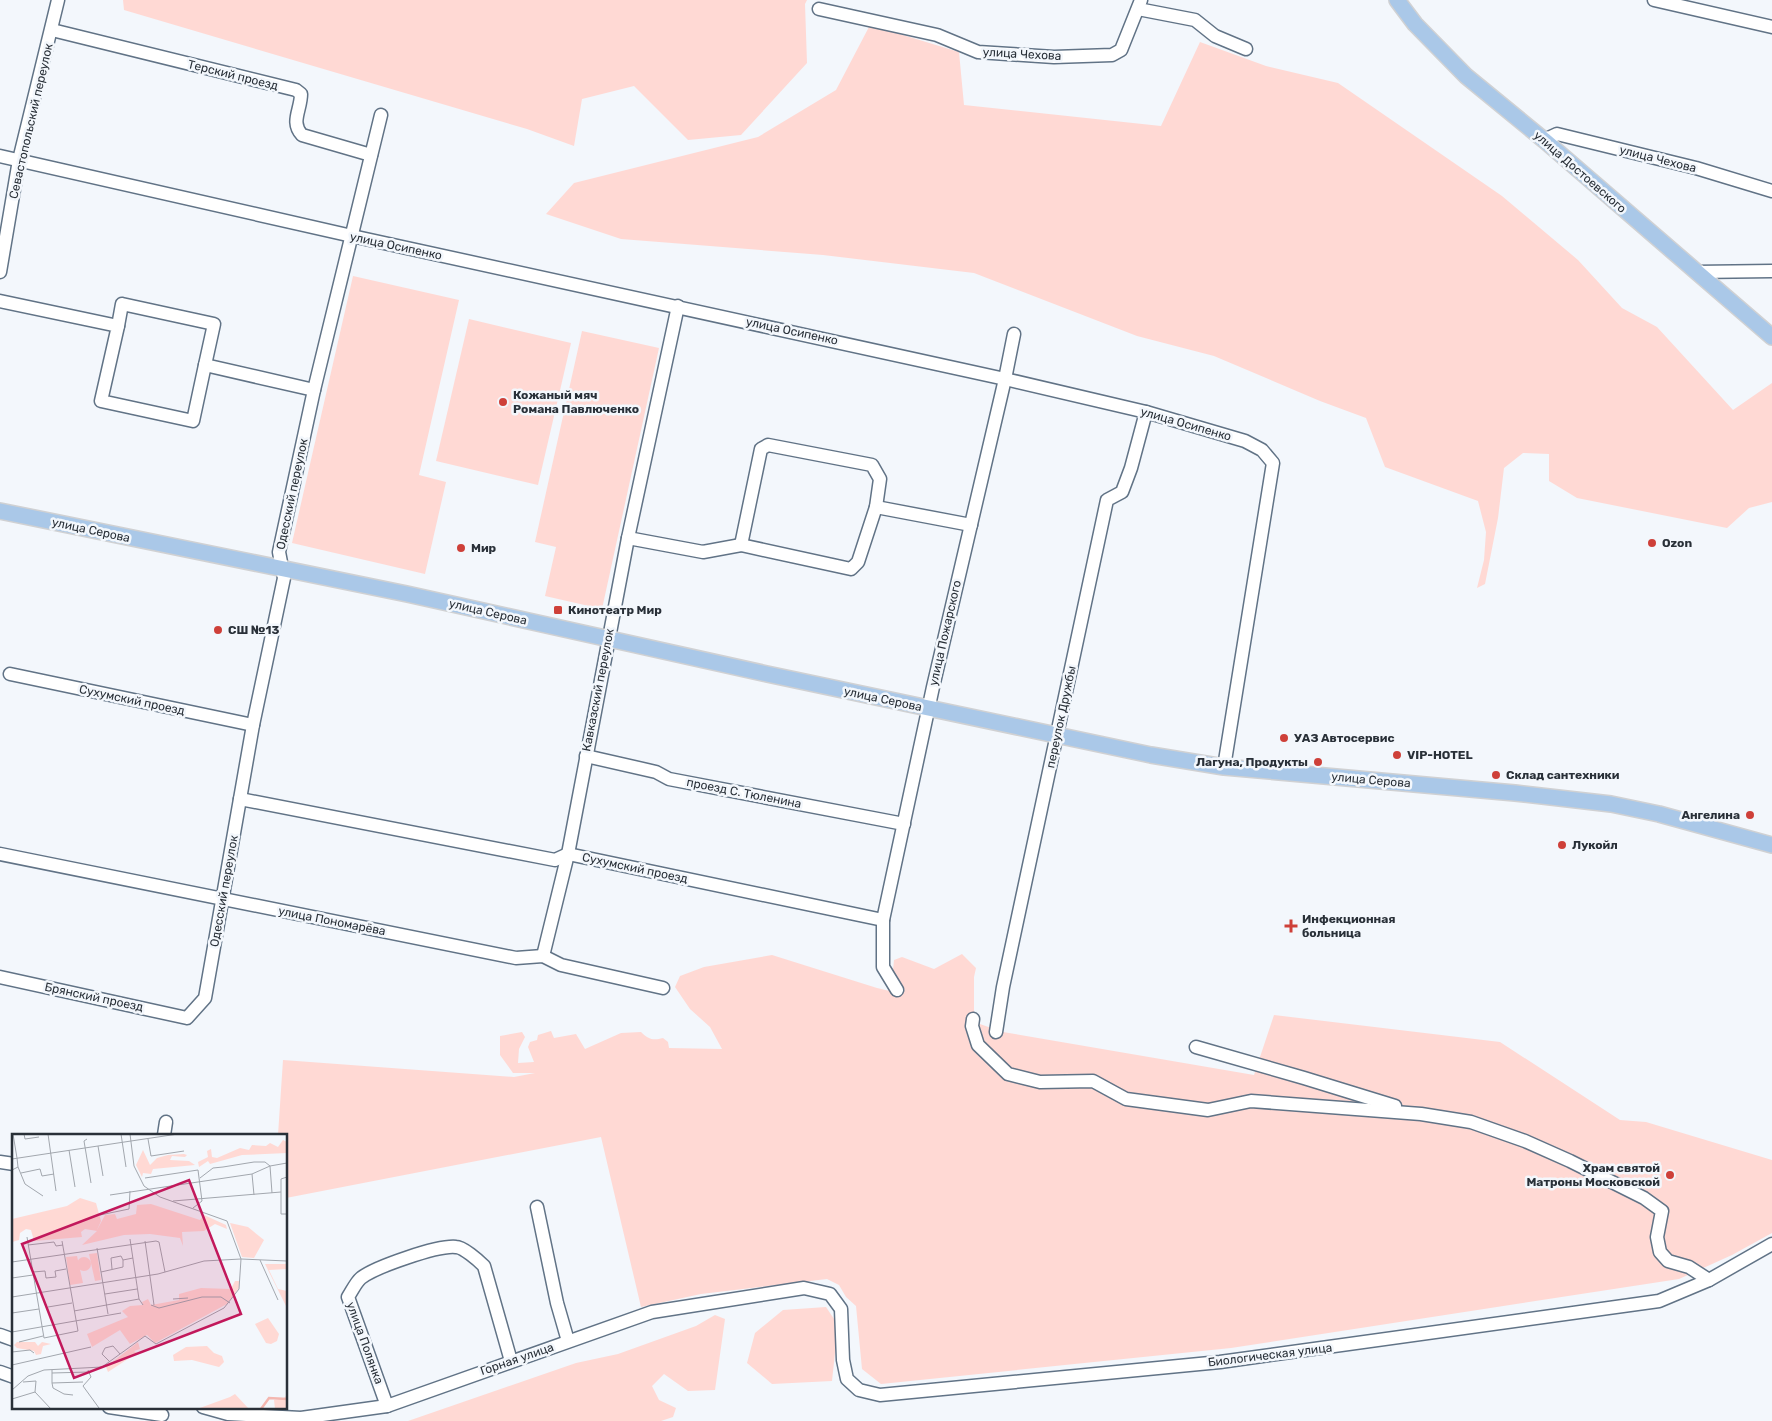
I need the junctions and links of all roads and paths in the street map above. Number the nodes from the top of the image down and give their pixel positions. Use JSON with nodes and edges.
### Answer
{"nodes":[{"id":1,"x":58,"y":0,"type":"edge"},
{"id":2,"x":1396,"y":0,"type":"edge"},
{"id":3,"x":1654,"y":0,"type":"edge"},
{"id":4,"x":1140,"y":4,"type":"edge"},
{"id":5,"x":819,"y":9,"type":"dead end"},
{"id":6,"x":1772,"y":27,"type":"edge"},
{"id":7,"x":52,"y":30,"type":"junction"},
{"id":8,"x":1246,"y":49,"type":"dead end"},
{"id":9,"x":381,"y":115,"type":"dead end"},
{"id":10,"x":1544,"y":140,"type":"junction"},
{"id":11,"x":371,"y":155,"type":"junction"},
{"id":12,"x":0,"y":156,"type":"edge"},
{"id":13,"x":19,"y":160,"type":"junction"},
{"id":14,"x":1772,"y":191,"type":"edge"},
{"id":15,"x":352,"y":236,"type":"junction"},
{"id":16,"x":1772,"y":271,"type":"edge"},
{"id":17,"x":0,"y":272,"type":"edge"},
{"id":18,"x":1696,"y":272,"type":"junction"},
{"id":19,"x":0,"y":300,"type":"edge"},
{"id":20,"x":678,"y":306,"type":"junction"},
{"id":21,"x":118,"y":326,"type":"junction"},
{"id":22,"x":1014,"y":334,"type":"dead end"},
{"id":23,"x":1772,"y":337,"type":"edge"},
{"id":24,"x":205,"y":365,"type":"junction"},
{"id":25,"x":1006,"y":379,"type":"junction"},
{"id":26,"x":314,"y":390,"type":"junction"},
{"id":27,"x":1146,"y":412,"type":"junction"},
{"id":28,"x":876,"y":507,"type":"junction"},
{"id":29,"x":0,"y":512,"type":"edge"},
{"id":30,"x":971,"y":525,"type":"junction"},
{"id":31,"x":628,"y":538,"type":"junction"},
{"id":32,"x":741,"y":545,"type":"junction"},
{"id":33,"x":282,"y":568,"type":"junction"},
{"id":34,"x":608,"y":639,"type":"junction"},
{"id":35,"x":10,"y":674,"type":"dead end"},
{"id":36,"x":928,"y":708,"type":"junction"},
{"id":37,"x":253,"y":725,"type":"junction"},
{"id":38,"x":1057,"y":736,"type":"junction"},
{"id":39,"x":586,"y":756,"type":"junction"},
{"id":40,"x":1224,"y":767,"type":"junction"},
{"id":41,"x":240,"y":799,"type":"junction"},
{"id":42,"x":904,"y":824,"type":"junction"},
{"id":43,"x":1772,"y":845,"type":"edge"},
{"id":44,"x":0,"y":854,"type":"edge"},
{"id":45,"x":568,"y":854,"type":"junction"},
{"id":46,"x":222,"y":899,"type":"junction"},
{"id":47,"x":884,"y":920,"type":"junction"},
{"id":48,"x":543,"y":956,"type":"junction"},
{"id":49,"x":0,"y":977,"type":"edge"},
{"id":50,"x":663,"y":988,"type":"dead end"},
{"id":51,"x":897,"y":990,"type":"dead end"},
{"id":52,"x":187,"y":1018,"type":"joint"},
{"id":53,"x":973,"y":1019,"type":"dead end"},
{"id":54,"x":996,"y":1032,"type":"dead end"},
{"id":55,"x":1196,"y":1047,"type":"dead end"},
{"id":56,"x":1422,"y":1114,"type":"junction"},
{"id":57,"x":537,"y":1208,"type":"dead end"},
{"id":58,"x":1772,"y":1244,"type":"edge"},
{"id":59,"x":1709,"y":1280,"type":"junction"},
{"id":60,"x":830,"y":1294,"type":"joint"},
{"id":61,"x":0,"y":1335,"type":"edge"},
{"id":62,"x":12,"y":1339,"type":"edge"},
{"id":63,"x":568,"y":1341,"type":"junction"},
{"id":64,"x":511,"y":1361,"type":"junction"},
{"id":65,"x":0,"y":1372,"type":"edge"},
{"id":66,"x":12,"y":1376,"type":"edge"},
{"id":67,"x":387,"y":1406,"type":"junction"},
{"id":68,"x":116,"y":1408,"type":"edge"},
{"id":69,"x":207,"y":1408,"type":"edge"},
{"id":70,"x":162,"y":1415,"type":"edge"}],
"edges":[{"from":1,"to":7,"type":"street","name":"Севастопольский переулок"},
{"from":2,"to":10,"type":"main road","name":"улица Достоевского"},
{"from":3,"to":6,"type":"street"},
{"from":4,"to":5,"type":"street","name":"улица Чехова"},
{"from":4,"to":8,"type":"street"},
{"from":7,"to":11,"type":"street","name":"Терский проезд"},
{"from":7,"to":13,"type":"street","name":"Севастопольский переулок"},
{"from":9,"to":11,"type":"street","name":"Одесский переулок"},
{"from":10,"to":14,"type":"street","name":"улица Чехова"},
{"from":10,"to":18,"type":"main road","name":"улица Достоевского"},
{"from":11,"to":15,"type":"street","name":"Одесский переулок"},
{"from":12,"to":13,"type":"street","name":"улица Осипенко"},
{"from":13,"to":15,"type":"street","name":"улица Осипенко"},
{"from":13,"to":17,"type":"street","name":"Севастопольский переулок"},
{"from":15,"to":20,"type":"street","name":"улица Осипенко"},
{"from":15,"to":26,"type":"street","name":"Одесский переулок"},
{"from":16,"to":18,"type":"street"},
{"from":18,"to":23,"type":"main road","name":"улица Достоевского"},
{"from":19,"to":21,"type":"street"},
{"from":20,"to":25,"type":"street","name":"улица Осипенко"},
{"from":20,"to":31,"type":"street","name":"Кавказский переулок"},
{"from":21,"to":24,"type":"street"},
{"from":21,"to":24,"type":"street"},
{"from":22,"to":25,"type":"street","name":"улица Пожарского"},
{"from":24,"to":26,"type":"street"},
{"from":25,"to":27,"type":"street","name":"улица Осипенко"},
{"from":25,"to":30,"type":"street","name":"улица Пожарского"},
{"from":26,"to":33,"type":"street","name":"Одесский переулок"},
{"from":27,"to":38,"type":"street","name":"переулок Дружбы"},
{"from":27,"to":40,"type":"street","name":"улица Осипенко"},
{"from":28,"to":30,"type":"street"},
{"from":28,"to":32,"type":"street"},
{"from":28,"to":32,"type":"street"},
{"from":29,"to":33,"type":"main road","name":"улица Серова"},
{"from":30,"to":36,"type":"street","name":"улица Пожарского"},
{"from":31,"to":32,"type":"street"},
{"from":31,"to":34,"type":"street","name":"Кавказский переулок"},
{"from":33,"to":34,"type":"main road","name":"улица Серова"},
{"from":33,"to":37,"type":"street","name":"Одесский переулок"},
{"from":34,"to":36,"type":"main road","name":"улица Серова"},
{"from":34,"to":39,"type":"street","name":"Кавказский переулок"},
{"from":35,"to":37,"type":"street","name":"Сухумский проезд"},
{"from":36,"to":38,"type":"main road","name":"улица Серова"},
{"from":36,"to":42,"type":"street","name":"улица Пожарского"},
{"from":37,"to":41,"type":"street","name":"Одесский переулок"},
{"from":38,"to":40,"type":"main road","name":"улица Серова"},
{"from":38,"to":54,"type":"street","name":"переулок Дружбы"},
{"from":39,"to":42,"type":"street","name":"проезд С. Тюленина"},
{"from":39,"to":45,"type":"street","name":"Кавказский переулок"},
{"from":40,"to":43,"type":"main road","name":"улица Серова"},
{"from":41,"to":45,"type":"street","name":"Сухумский проезд"},
{"from":41,"to":46,"type":"street","name":"Одесский переулок"},
{"from":42,"to":47,"type":"street","name":"улица Пожарского"},
{"from":44,"to":46,"type":"street","name":"улица Пономарёва"},
{"from":45,"to":47,"type":"street","name":"Сухумский проезд"},
{"from":45,"to":48,"type":"street","name":"Кавказский переулок"},
{"from":46,"to":48,"type":"street","name":"улица Пономарёва"},
{"from":46,"to":52,"type":"street","name":"Одесский переулок"},
{"from":47,"to":51,"type":"street","name":"улица Пожарского"},
{"from":48,"to":50,"type":"street","name":"улица Пономарёва"},
{"from":49,"to":52,"type":"street","name":"Брянский проезд"},
{"from":53,"to":56,"type":"street"},
{"from":55,"to":56,"type":"street"},
{"from":56,"to":59,"type":"street"},
{"from":57,"to":63,"type":"street"},
{"from":58,"to":59,"type":"street","name":"Биологическая улица"},
{"from":59,"to":60,"type":"street","name":"Биологическая улица"},
{"from":60,"to":63,"type":"street","name":"Горная улица"},
{"from":61,"to":62,"type":"street"},
{"from":63,"to":64,"type":"street","name":"Горная улица"},
{"from":64,"to":67,"type":"street","name":"Горная улица"},
{"from":64,"to":67,"type":"street","name":"улица Полянка"},
{"from":65,"to":66,"type":"street"},
{"from":67,"to":69,"type":"street","name":"Горная улица"},
{"from":68,"to":70,"type":"street"}]}
